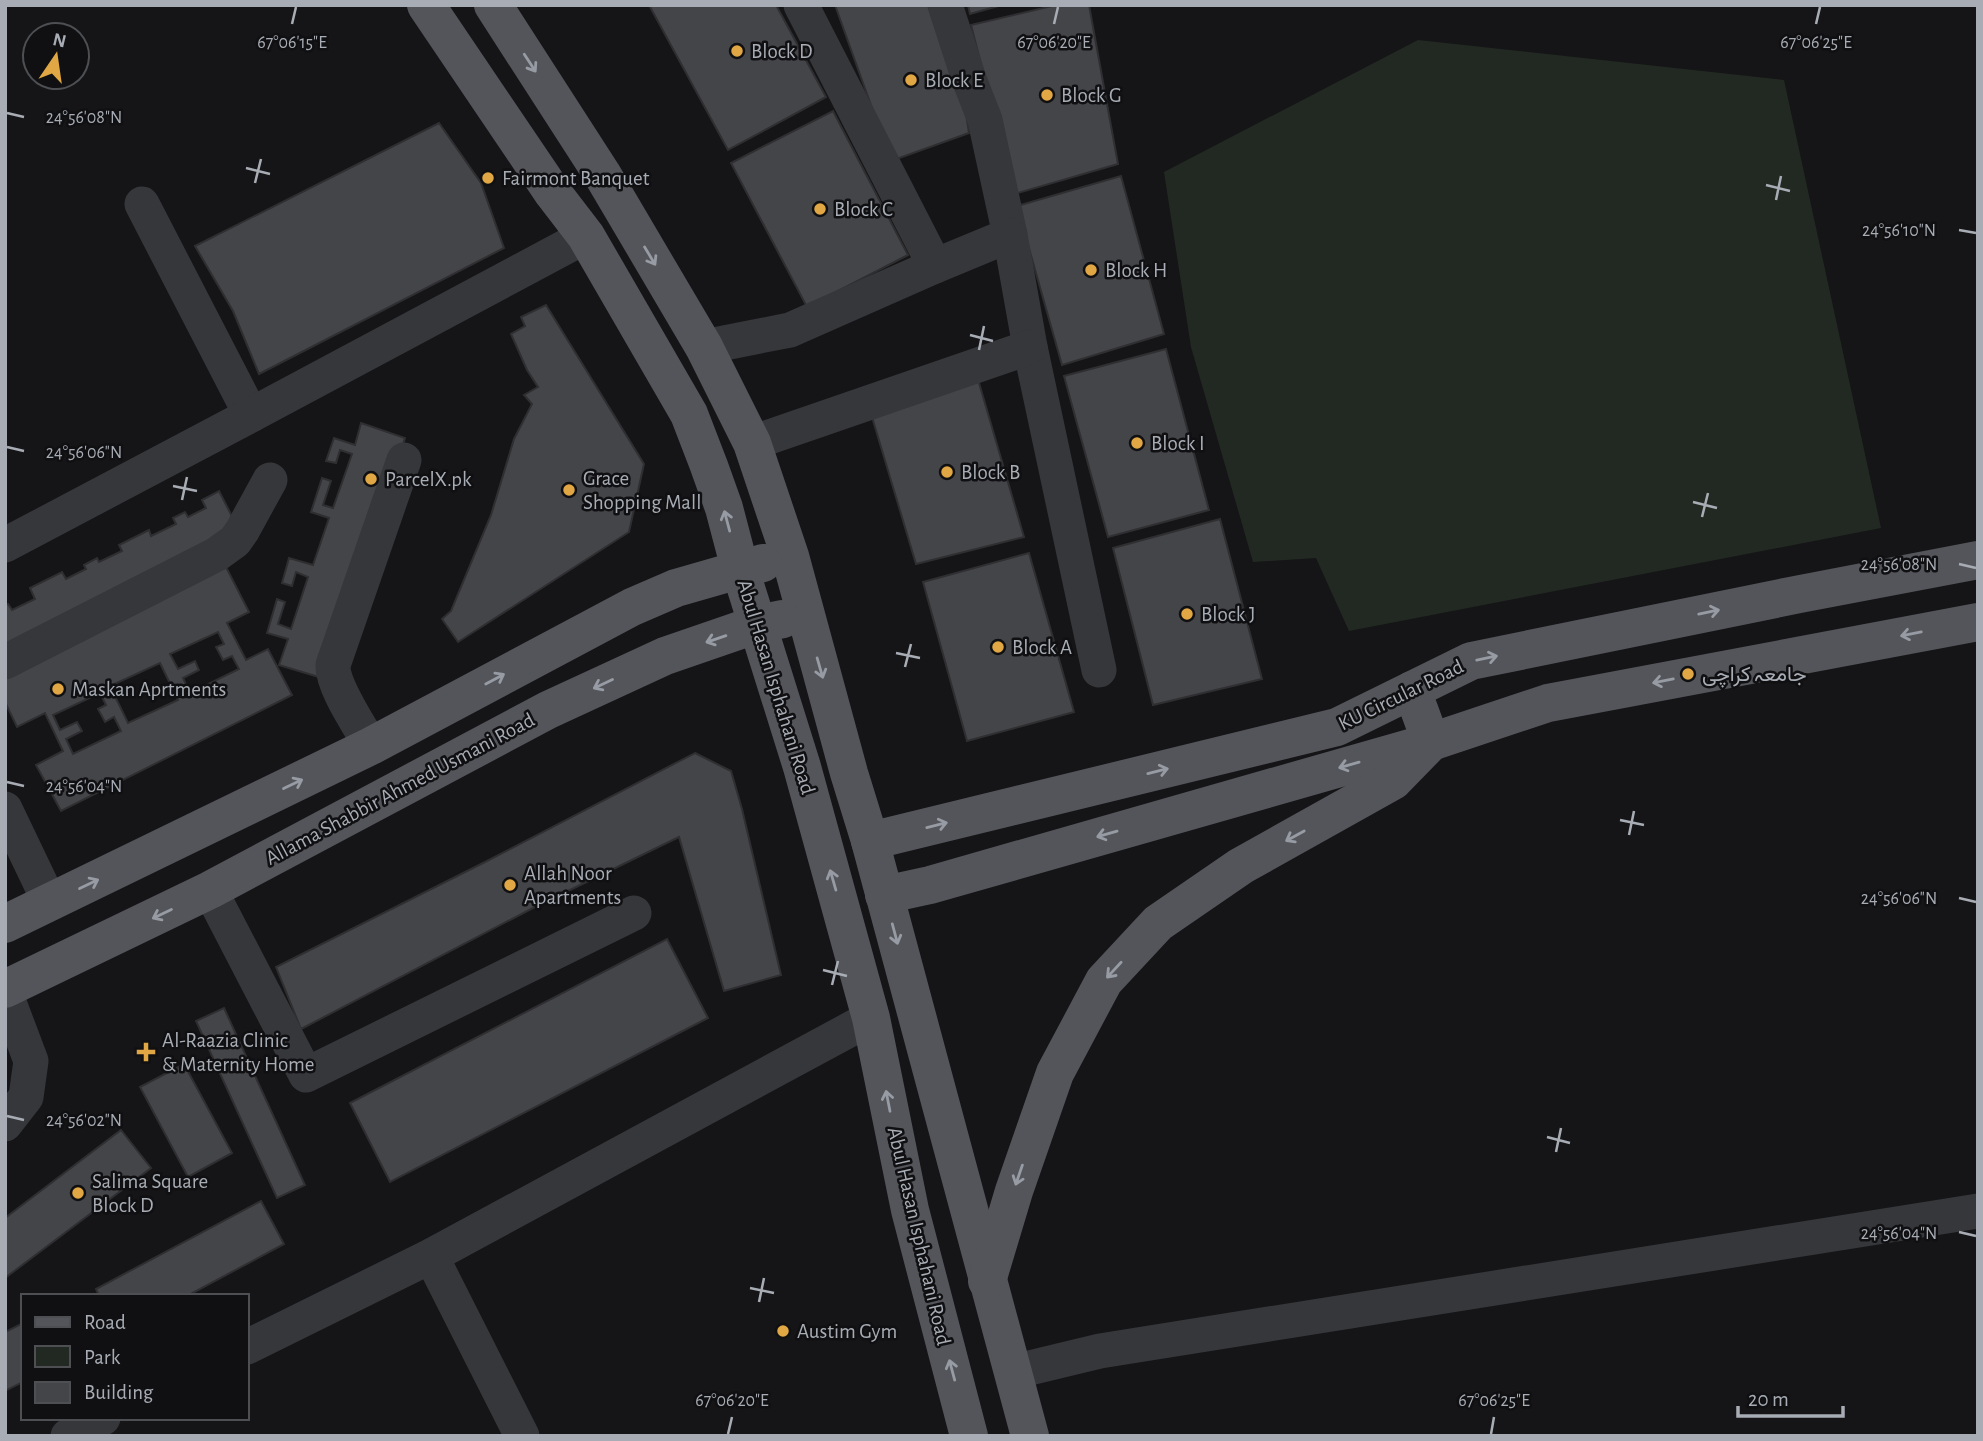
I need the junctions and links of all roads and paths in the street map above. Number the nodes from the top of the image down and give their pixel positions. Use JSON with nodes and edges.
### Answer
{"nodes":[{"id":1,"x":426,"y":5,"type":"edge"},
{"id":2,"x":493,"y":5,"type":"edge"},
{"id":3,"x":801,"y":5,"type":"edge"},
{"id":4,"x":945,"y":5,"type":"edge"},
{"id":5,"x":142,"y":204,"type":"dead end"},
{"id":6,"x":586,"y":236,"type":"junction"},
{"id":7,"x":1010,"y":236,"type":"junction"},
{"id":8,"x":935,"y":266,"type":"junction"},
{"id":9,"x":704,"y":346,"type":"junction"},
{"id":10,"x":1030,"y":347,"type":"junction"},
{"id":11,"x":251,"y":415,"type":"junction"},
{"id":12,"x":752,"y":443,"type":"junction"},
{"id":13,"x":404,"y":460,"type":"dead end"},
{"id":14,"x":270,"y":480,"type":"dead end"},
{"id":15,"x":5,"y":545,"type":"edge"},
{"id":16,"x":790,"y":556,"type":"junction"},
{"id":17,"x":1978,"y":560,"type":"edge"},
{"id":18,"x":740,"y":569,"type":"junction"},
{"id":19,"x":805,"y":614,"type":"junction"},
{"id":20,"x":1978,"y":622,"type":"edge"},
{"id":21,"x":758,"y":624,"type":"junction"},
{"id":22,"x":5,"y":662,"type":"edge"},
{"id":23,"x":1099,"y":670,"type":"dead end"},
{"id":24,"x":1412,"y":690,"type":"junction"},
{"id":25,"x":1431,"y":742,"type":"junction"},
{"id":26,"x":371,"y":746,"type":"junction"},
{"id":27,"x":5,"y":809,"type":"edge"},
{"id":28,"x":870,"y":841,"type":"junction"},
{"id":29,"x":210,"y":890,"type":"junction"},
{"id":30,"x":884,"y":895,"type":"junction"},
{"id":31,"x":50,"y":903,"type":"junction"},
{"id":32,"x":634,"y":913,"type":"dead end"},
{"id":33,"x":5,"y":925,"type":"edge"},
{"id":34,"x":5,"y":991,"type":"edge"},
{"id":35,"x":871,"y":1018,"type":"junction"},
{"id":36,"x":5,"y":1124,"type":"edge"},
{"id":37,"x":1978,"y":1211,"type":"edge"},
{"id":38,"x":431,"y":1256,"type":"junction"},
{"id":39,"x":987,"y":1281,"type":"junction"},
{"id":40,"x":248,"y":1347,"type":"edge"},
{"id":41,"x":1013,"y":1372,"type":"junction"},
{"id":42,"x":99,"y":1420,"type":"edge"},
{"id":43,"x":68,"y":1436,"type":"edge"},
{"id":44,"x":522,"y":1436,"type":"edge"},
{"id":45,"x":969,"y":1436,"type":"edge"},
{"id":46,"x":1030,"y":1436,"type":"edge"}],
"edges":[{"from":1,"to":6,"type":"main road","name":"Abul Hasan Isphahani Road"},
{"from":2,"to":9,"type":"main road","one_way":true},
{"from":3,"to":8,"type":"street"},
{"from":4,"to":7,"type":"street"},
{"from":5,"to":11,"type":"street"},
{"from":6,"to":11,"type":"street"},
{"from":18,"to":6,"type":"main road","name":"Abul Hasan Isphahani Road","one_way":true},
{"from":7,"to":8,"type":"street"},
{"from":7,"to":10,"type":"street"},
{"from":8,"to":9,"type":"street"},
{"from":9,"to":12,"type":"main road"},
{"from":10,"to":12,"type":"street"},
{"from":10,"to":23,"type":"street"},
{"from":11,"to":15,"type":"street"},
{"from":12,"to":16,"type":"main road"},
{"from":13,"to":26,"type":"street"},
{"from":14,"to":22,"type":"street"},
{"from":16,"to":18,"type":"main road"},
{"from":16,"to":19,"type":"main road"},
{"from":24,"to":17,"type":"main road","name":"KU Circular Road","one_way":true},
{"from":18,"to":21,"type":"main road","name":"Abul Hasan Isphahani Road"},
{"from":26,"to":18,"type":"main road","one_way":true},
{"from":19,"to":21,"type":"main road","name":"Allama Shabbir Ahmed Usmani Road"},
{"from":19,"to":28,"type":"main road","one_way":true},
{"from":20,"to":25,"type":"main road","name":"KU Circular Road","one_way":true},
{"from":21,"to":29,"type":"main road","name":"Allama Shabbir Ahmed Usmani Road","one_way":true},
{"from":35,"to":21,"type":"main road","name":"Abul Hasan Isphahani Road","one_way":true},
{"from":24,"to":25,"type":"main road"},
{"from":28,"to":24,"type":"main road","name":"KU Circular Road","one_way":true},
{"from":25,"to":30,"type":"main road","name":"KU Circular Road","one_way":true},
{"from":25,"to":39,"type":"main road","one_way":true},
{"from":31,"to":26,"type":"main road","one_way":true},
{"from":27,"to":31,"type":"street"},
{"from":28,"to":30,"type":"main road"},
{"from":29,"to":32,"type":"street"},
{"from":29,"to":34,"type":"main road","name":"Allama Shabbir Ahmed Usmani Road","one_way":true},
{"from":30,"to":39,"type":"main road","one_way":true},
{"from":31,"to":33,"type":"main road"},
{"from":34,"to":36,"type":"street"},
{"from":35,"to":38,"type":"street"},
{"from":45,"to":35,"type":"main road","name":"Abul Hasan Isphahani Road","one_way":true},
{"from":37,"to":41,"type":"street"},
{"from":38,"to":40,"type":"street"},
{"from":38,"to":44,"type":"street"},
{"from":39,"to":41,"type":"main road"},
{"from":41,"to":46,"type":"main road"},
{"from":42,"to":43,"type":"street"}]}
